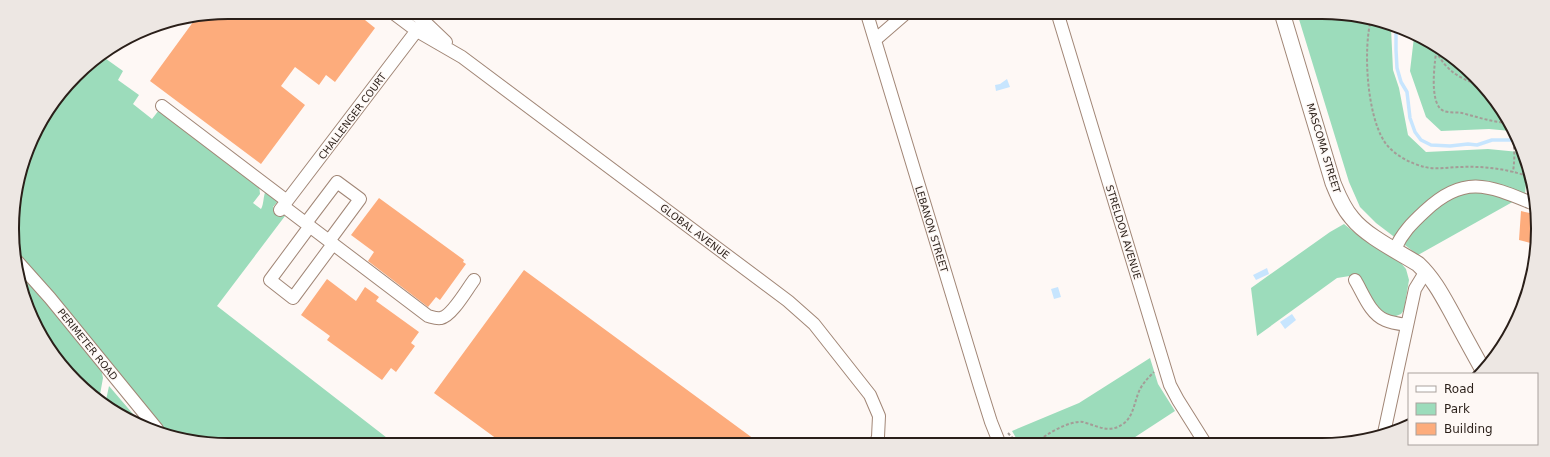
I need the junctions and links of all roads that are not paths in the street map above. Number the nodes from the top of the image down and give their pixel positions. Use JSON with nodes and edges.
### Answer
{"nodes":[{"id":1,"x":405,"y":19,"type":"edge"},
{"id":2,"x":416,"y":19,"type":"edge"},
{"id":3,"x":869,"y":19,"type":"edge"},
{"id":4,"x":899,"y":19,"type":"edge"},
{"id":5,"x":1059,"y":19,"type":"edge"},
{"id":6,"x":1284,"y":19,"type":"edge"},
{"id":7,"x":420,"y":26,"type":"junction"},
{"id":8,"x":875,"y":40,"type":"junction"},
{"id":9,"x":162,"y":106,"type":"dead end"},
{"id":10,"x":1529,"y":202,"type":"edge"},
{"id":11,"x":284,"y":206,"type":"junction"},
{"id":12,"x":308,"y":225,"type":"junction"},
{"id":13,"x":331,"y":243,"type":"junction"},
{"id":14,"x":1395,"y":249,"type":"junction"},
{"id":15,"x":23,"y":267,"type":"edge"},
{"id":16,"x":1426,"y":271,"type":"junction"},
{"id":17,"x":474,"y":280,"type":"dead end"},
{"id":18,"x":1355,"y":280,"type":"dead end"},
{"id":19,"x":1407,"y":325,"type":"junction"},
{"id":20,"x":1480,"y":365,"type":"edge"},
{"id":21,"x":153,"y":424,"type":"edge"},
{"id":22,"x":1385,"y":428,"type":"edge"},
{"id":23,"x":878,"y":438,"type":"edge"},
{"id":24,"x":997,"y":438,"type":"edge"},
{"id":25,"x":1202,"y":438,"type":"edge"}],
"edges":[{"from":1,"to":7,"type":"street","name":"GLOBAL AVENUE"},
{"from":2,"to":7,"type":"street","name":"GLOBAL AVENUE"},
{"from":3,"to":8,"type":"street","name":"LEBANON STREET"},
{"from":4,"to":8,"type":"street"},
{"from":5,"to":25,"type":"street","name":"STRELDON AVENUE"},
{"from":6,"to":14,"type":"main road","name":"MASCOMA STREET"},
{"from":7,"to":11,"type":"street","name":"CHALLENGER COURT"},
{"from":7,"to":23,"type":"street","name":"GLOBAL AVENUE"},
{"from":8,"to":24,"type":"street","name":"LEBANON STREET"},
{"from":9,"to":11,"type":"street"},
{"from":10,"to":14,"type":"street"},
{"from":11,"to":12,"type":"street"},
{"from":12,"to":13,"type":"street"},
{"from":12,"to":13,"type":"street"},
{"from":12,"to":13,"type":"street"},
{"from":13,"to":17,"type":"street"},
{"from":14,"to":16,"type":"main road","name":"MASCOMA STREET"},
{"from":15,"to":21,"type":"street","name":"PERIMETER ROAD"},
{"from":16,"to":19,"type":"street"},
{"from":16,"to":20,"type":"main road","name":"MASCOMA STREET"},
{"from":18,"to":19,"type":"street"},
{"from":19,"to":22,"type":"street"}]}
